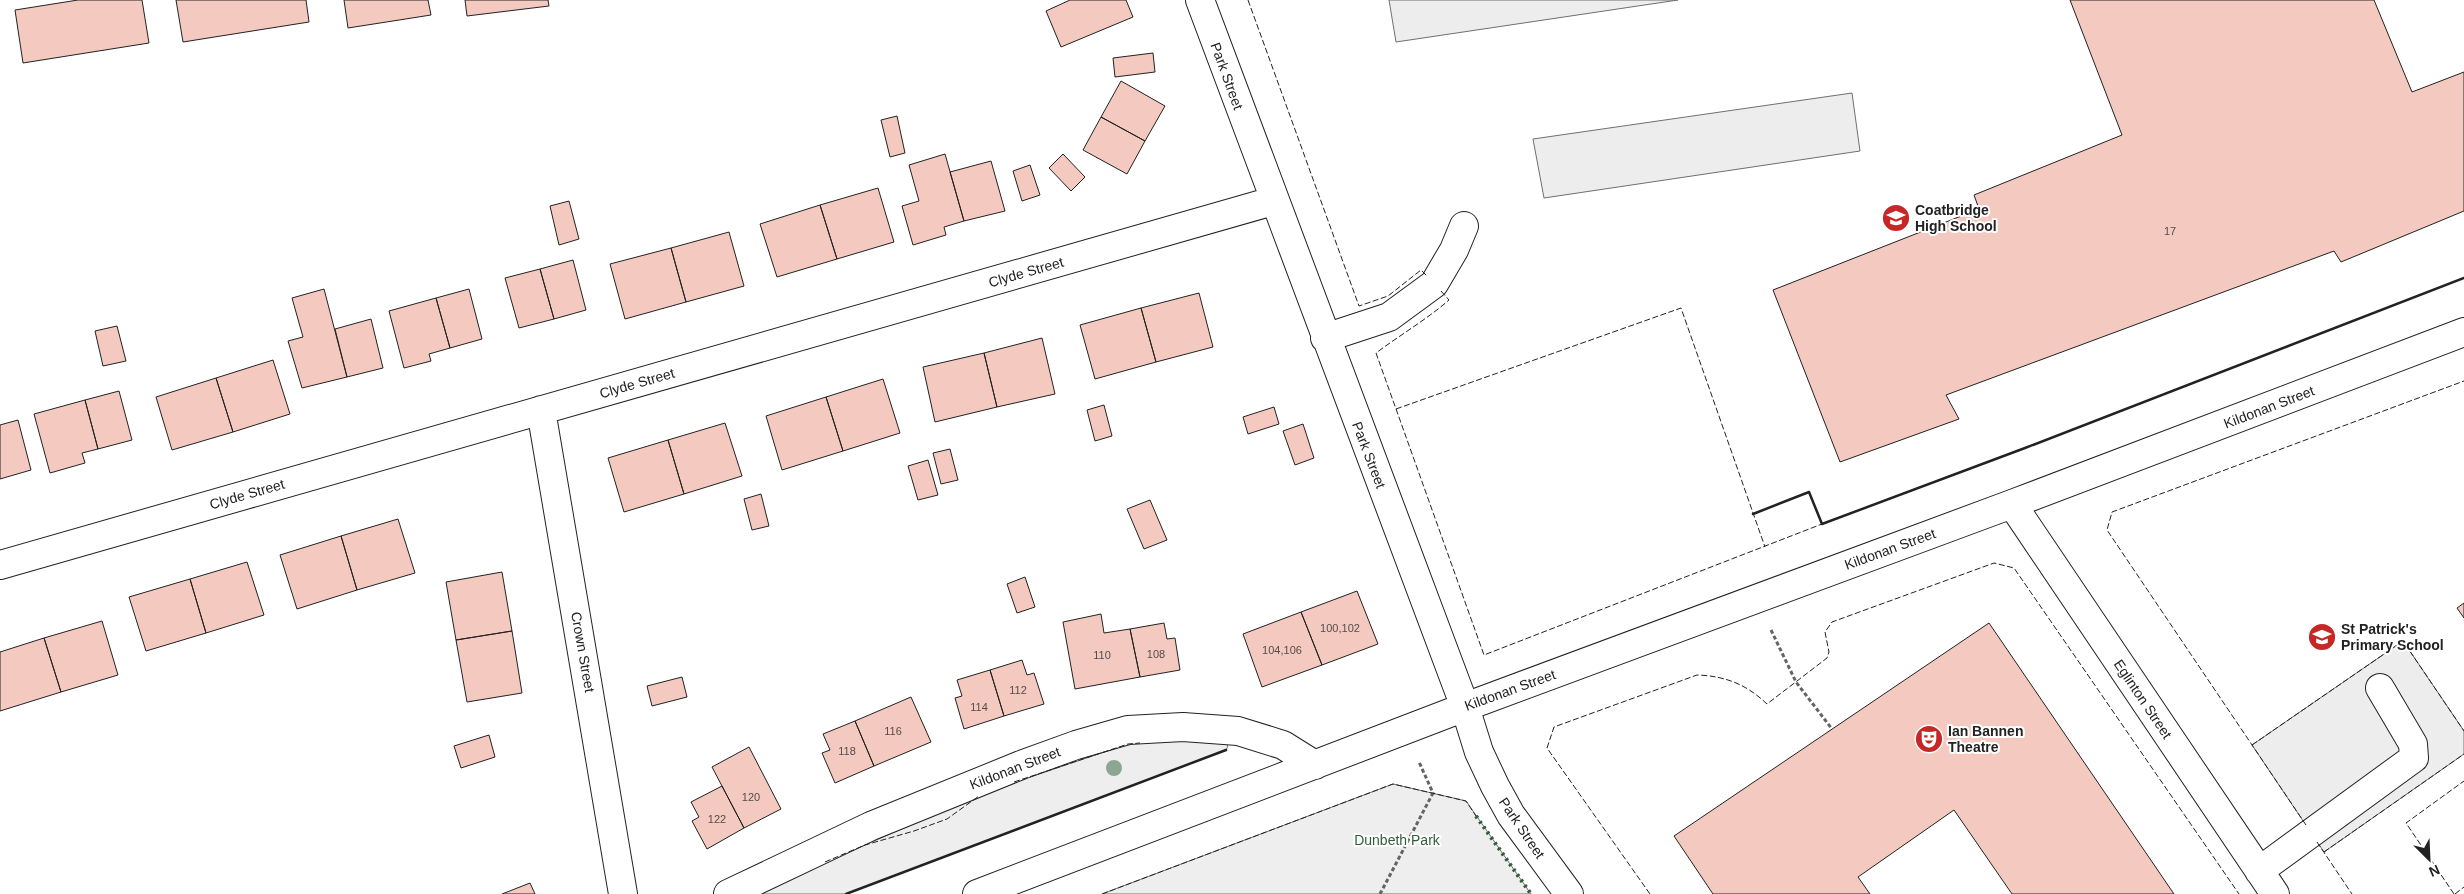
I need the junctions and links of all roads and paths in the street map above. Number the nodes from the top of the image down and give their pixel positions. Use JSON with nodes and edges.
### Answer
{"nodes":[{"id":1,"x":1200,"y":0,"type":"edge"},
{"id":2,"x":1274,"y":201,"type":"junction"},
{"id":3,"x":1464,"y":226,"type":"dead end"},
{"id":4,"x":2464,"y":332,"type":"edge"},
{"id":5,"x":1325,"y":338,"type":"junction"},
{"id":6,"x":541,"y":410,"type":"junction"},
{"id":7,"x":2012,"y":504,"type":"junction"},
{"id":8,"x":0,"y":564,"type":"edge"},
{"id":9,"x":1755,"y":599,"type":"junction"},
{"id":10,"x":2380,"y":688,"type":"dead end"},
{"id":11,"x":1465,"y":707,"type":"junction"},
{"id":12,"x":1406,"y":729,"type":"junction"},
{"id":13,"x":1832,"y":729,"type":"dead end"},
{"id":14,"x":1315,"y":765,"type":"junction"},
{"id":15,"x":2259,"y":871,"type":"junction"},
{"id":16,"x":623,"y":894,"type":"edge"},
{"id":17,"x":728,"y":894,"type":"edge"},
{"id":18,"x":977,"y":894,"type":"edge"},
{"id":19,"x":1380,"y":894,"type":"edge"},
{"id":20,"x":1569,"y":894,"type":"edge"},
{"id":21,"x":2275,"y":894,"type":"edge"}],
"edges":[{"from":1,"to":2,"type":"street","name":"Park Street"},
{"from":2,"to":5,"type":"street","name":"Park Street"},
{"from":2,"to":6,"type":"street","name":"Clyde Street"},
{"from":3,"to":5,"type":"street"},
{"from":4,"to":7,"type":"street","name":"Kildonan Street"},
{"from":5,"to":11,"type":"street","name":"Park Street"},
{"from":6,"to":8,"type":"street","name":"Clyde Street"},
{"from":6,"to":16,"type":"street","name":"Crown Street"},
{"from":7,"to":9,"type":"street","name":"Kildonan Street"},
{"from":7,"to":15,"type":"street","name":"Eglinton Street"},
{"from":9,"to":11,"type":"street","name":"Kildonan Street"},
{"from":9,"to":13,"type":"path"},
{"from":10,"to":15,"type":"street"},
{"from":11,"to":12,"type":"street","name":"Kildonan Street"},
{"from":11,"to":20,"type":"street","name":"Park Street"},
{"from":12,"to":14,"type":"street","name":"Kildonan Street"},
{"from":12,"to":19,"type":"path"},
{"from":14,"to":17,"type":"street","name":"Kildonan Street"},
{"from":14,"to":18,"type":"street","name":"Kildonan Street"},
{"from":15,"to":21,"type":"street","name":"Eglinton Street"}]}
